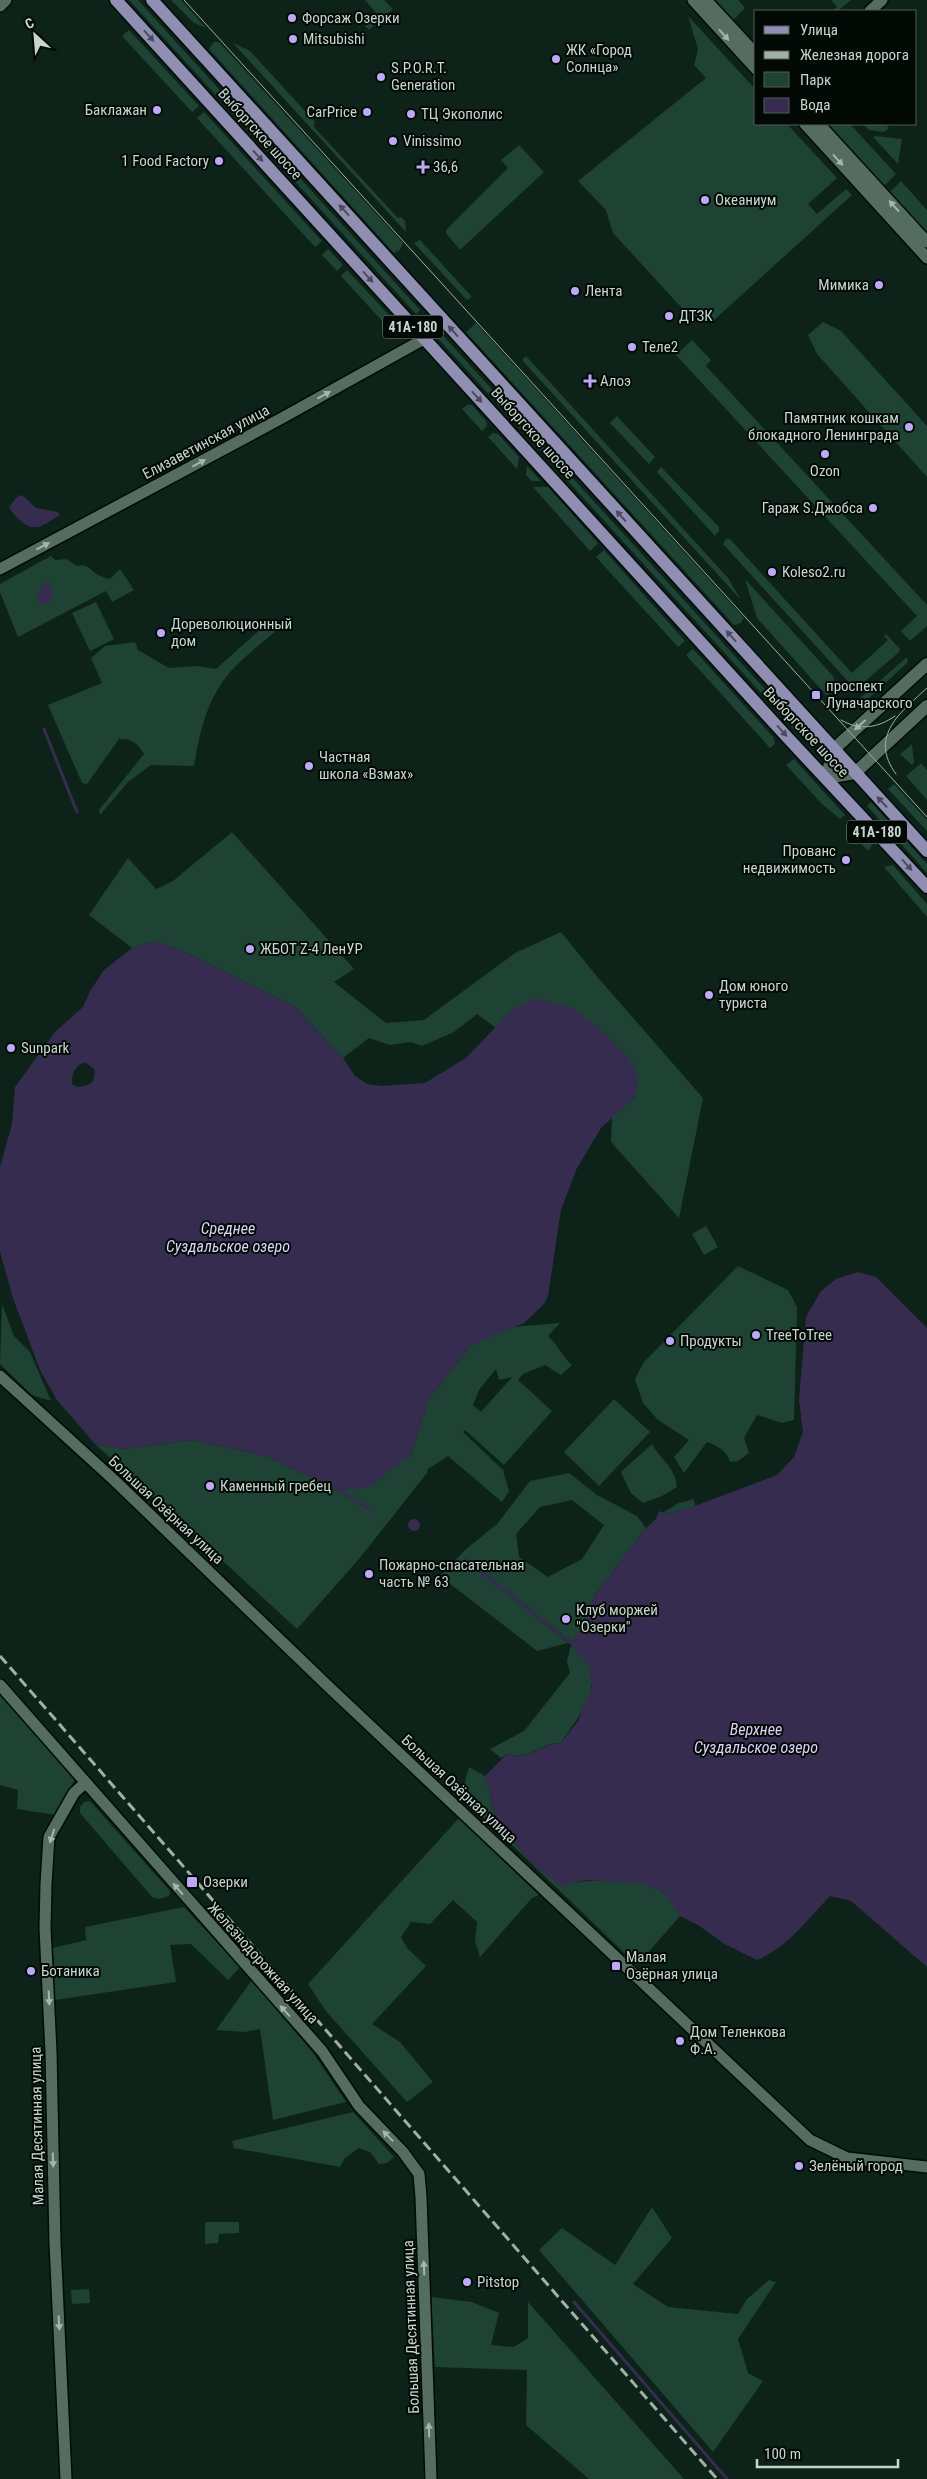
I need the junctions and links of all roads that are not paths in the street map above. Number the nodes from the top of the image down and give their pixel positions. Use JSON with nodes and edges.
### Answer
{"nodes":[{"id":1,"x":6,"y":0,"type":"edge"},
{"id":2,"x":116,"y":0,"type":"edge"},
{"id":3,"x":152,"y":0,"type":"edge"},
{"id":4,"x":693,"y":0,"type":"edge"},
{"id":5,"x":706,"y":0,"type":"edge"},
{"id":6,"x":882,"y":0,"type":"edge"},
{"id":7,"x":0,"y":6,"type":"edge"},
{"id":8,"x":871,"y":10,"type":"edge"},
{"id":9,"x":754,"y":52,"type":"edge"},
{"id":10,"x":754,"y":67,"type":"edge"},
{"id":11,"x":806,"y":125,"type":"edge"},
{"id":12,"x":820,"y":125,"type":"edge"},
{"id":13,"x":927,"y":242,"type":"edge"},
{"id":14,"x":927,"y":258,"type":"edge"},
{"id":15,"x":424,"y":339,"type":"junction"},
{"id":16,"x":0,"y":569,"type":"edge"},
{"id":17,"x":927,"y":664,"type":"edge"},
{"id":18,"x":927,"y":706,"type":"edge"},
{"id":19,"x":834,"y":749,"type":"junction"},
{"id":20,"x":855,"y":773,"type":"junction"},
{"id":21,"x":826,"y":778,"type":"junction"},
{"id":22,"x":927,"y":851,"type":"edge"},
{"id":23,"x":927,"y":888,"type":"edge"},
{"id":24,"x":2,"y":1382,"type":"edge"},
{"id":25,"x":0,"y":1685,"type":"edge"},
{"id":26,"x":75,"y":1772,"type":"junction"},
{"id":27,"x":85,"y":1783,"type":"junction"},
{"id":28,"x":74,"y":1793,"type":"junction"},
{"id":29,"x":927,"y":2168,"type":"edge"},
{"id":30,"x":419,"y":2174,"type":"joint"},
{"id":31,"x":66,"y":2479,"type":"edge"},
{"id":32,"x":430,"y":2479,"type":"edge"}],
"edges":[{"from":1,"to":7,"type":"street"},
{"from":2,"to":15,"type":"main road","name":"Выборгское шоссе","number":"41А-180","one_way":true},
{"from":19,"to":3,"type":"main road","name":"Выборгское шоссе","number":"41А-180","one_way":true},
{"from":4,"to":10,"type":"street","one_way":true},
{"from":5,"to":9,"type":"street"},
{"from":6,"to":8,"type":"street"},
{"from":11,"to":14,"type":"street","one_way":true},
{"from":13,"to":12,"type":"street","one_way":true},
{"from":16,"to":15,"type":"street","name":"Елизаветинская улица","one_way":true},
{"from":15,"to":21,"type":"main road","name":"Выборгское шоссе","number":"41А-180","one_way":true},
{"from":17,"to":19,"type":"main road","one_way":true},
{"from":18,"to":20,"type":"main road"},
{"from":19,"to":20,"type":"main road","name":"Выборгское шоссе","number":"41А-180"},
{"from":19,"to":21,"type":"main road"},
{"from":20,"to":21,"type":"main road"},
{"from":22,"to":20,"type":"main road","name":"Выборгское шоссе","number":"41А-180","one_way":true},
{"from":21,"to":23,"type":"main road","name":"Выборгское шоссе","number":"41А-180","one_way":true},
{"from":24,"to":29,"type":"street","name":"Большая Озёрная улица"},
{"from":25,"to":26,"type":"street","name":"Железнодорожная улица"},
{"from":26,"to":27,"type":"street","name":"Железнодорожная улица"},
{"from":26,"to":28,"type":"street"},
{"from":27,"to":28,"type":"street","name":"Малая Десятинная улица"},
{"from":30,"to":27,"type":"street","name":"Железнодорожная улица","one_way":true},
{"from":28,"to":31,"type":"street","name":"Малая Десятинная улица","one_way":true},
{"from":32,"to":30,"type":"street","name":"Большая Десятинная улица","one_way":true}]}
